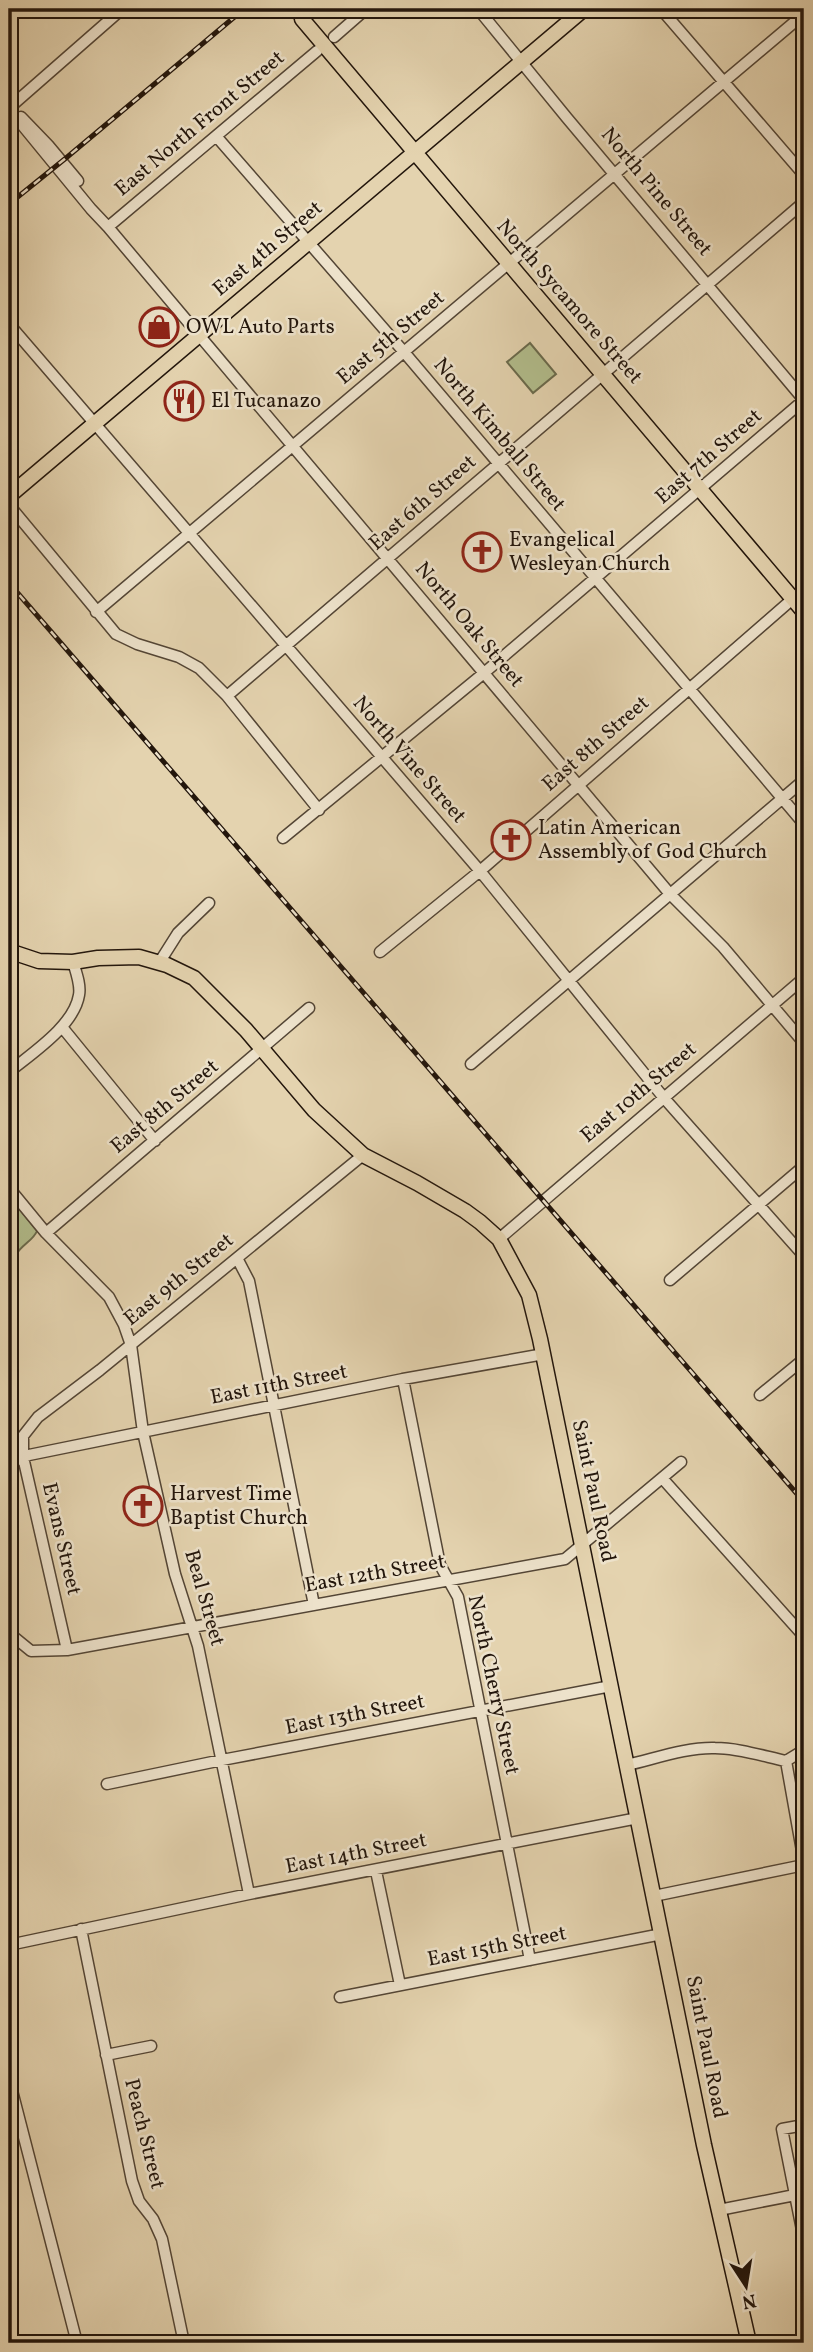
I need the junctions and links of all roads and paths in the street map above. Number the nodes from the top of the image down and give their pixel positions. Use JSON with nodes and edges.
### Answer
{"nodes":[{"id":1,"x":122,"y":9,"type":"edge"},
{"id":2,"x":366,"y":9,"type":"edge"},
{"id":3,"x":478,"y":9,"type":"edge"},
{"id":4,"x":584,"y":9,"type":"edge"},
{"id":5,"x":661,"y":9,"type":"edge"},
{"id":6,"x":804,"y":14,"type":"edge"},
{"id":7,"x":302,"y":19,"type":"tunnel mouth"},
{"id":8,"x":334,"y":37,"type":"dead end"},
{"id":9,"x":317,"y":51,"type":"dead end"},
{"id":10,"x":522,"y":62,"type":"junction"},
{"id":11,"x":724,"y":82,"type":"junction"},
{"id":12,"x":9,"y":108,"type":"edge"},
{"id":13,"x":216,"y":136,"type":"junction"},
{"id":14,"x":414,"y":153,"type":"junction"},
{"id":15,"x":614,"y":174,"type":"junction"},
{"id":16,"x":804,"y":175,"type":"edge"},
{"id":17,"x":804,"y":202,"type":"edge"},
{"id":18,"x":108,"y":227,"type":"junction"},
{"id":19,"x":308,"y":243,"type":"junction"},
{"id":20,"x":509,"y":264,"type":"junction"},
{"id":21,"x":708,"y":284,"type":"junction"},
{"id":22,"x":9,"y":324,"type":"edge"},
{"id":23,"x":200,"y":335,"type":"junction"},
{"id":24,"x":404,"y":352,"type":"junction"},
{"id":25,"x":603,"y":374,"type":"junction"},
{"id":26,"x":804,"y":400,"type":"edge"},
{"id":27,"x":94,"y":424,"type":"junction"},
{"id":28,"x":293,"y":446,"type":"junction"},
{"id":29,"x":498,"y":464,"type":"junction"},
{"id":30,"x":702,"y":489,"type":"junction"},
{"id":31,"x":9,"y":496,"type":"edge"},
{"id":32,"x":9,"y":505,"type":"edge"},
{"id":33,"x":189,"y":533,"type":"junction"},
{"id":34,"x":388,"y":558,"type":"junction"},
{"id":35,"x":596,"y":579,"type":"junction"},
{"id":36,"x":799,"y":594,"type":"edge"},
{"id":37,"x":96,"y":612,"type":"junction"},
{"id":38,"x":804,"y":612,"type":"edge"},
{"id":39,"x":285,"y":646,"type":"junction"},
{"id":40,"x":484,"y":673,"type":"junction"},
{"id":41,"x":689,"y":689,"type":"junction"},
{"id":42,"x":227,"y":696,"type":"junction"},
{"id":43,"x":382,"y":758,"type":"junction"},
{"id":44,"x":804,"y":780,"type":"edge"},
{"id":45,"x":578,"y":785,"type":"junction"},
{"id":46,"x":782,"y":799,"type":"junction"},
{"id":47,"x":319,"y":810,"type":"junction"},
{"id":48,"x":804,"y":824,"type":"edge"},
{"id":49,"x":283,"y":838,"type":"dead end"},
{"id":50,"x":480,"y":872,"type":"junction"},
{"id":51,"x":670,"y":894,"type":"junction"},
{"id":52,"x":209,"y":903,"type":"dead end"},
{"id":53,"x":9,"y":951,"type":"edge"},
{"id":54,"x":380,"y":952,"type":"dead end"},
{"id":55,"x":73,"y":962,"type":"junction"},
{"id":56,"x":159,"y":962,"type":"junction"},
{"id":57,"x":804,"y":978,"type":"edge"},
{"id":58,"x":569,"y":981,"type":"junction"},
{"id":59,"x":772,"y":1004,"type":"junction"},
{"id":60,"x":309,"y":1008,"type":"dead end"},
{"id":61,"x":62,"y":1027,"type":"junction"},
{"id":62,"x":804,"y":1043,"type":"edge"},
{"id":63,"x":262,"y":1050,"type":"junction"},
{"id":64,"x":471,"y":1064,"type":"dead end"},
{"id":65,"x":9,"y":1072,"type":"edge"},
{"id":66,"x":664,"y":1098,"type":"junction"},
{"id":67,"x":155,"y":1141,"type":"junction"},
{"id":68,"x":363,"y":1155,"type":"junction"},
{"id":69,"x":804,"y":1166,"type":"edge"},
{"id":70,"x":9,"y":1188,"type":"edge"},
{"id":71,"x":761,"y":1205,"type":"junction"},
{"id":72,"x":46,"y":1233,"type":"junction"},
{"id":73,"x":499,"y":1239,"type":"junction"},
{"id":74,"x":804,"y":1256,"type":"edge"},
{"id":75,"x":237,"y":1258,"type":"junction"},
{"id":76,"x":670,"y":1280,"type":"dead end"},
{"id":77,"x":131,"y":1345,"type":"junction"},
{"id":78,"x":544,"y":1354,"type":"junction"},
{"id":79,"x":804,"y":1359,"type":"edge"},
{"id":80,"x":403,"y":1379,"type":"junction"},
{"id":81,"x":760,"y":1395,"type":"dead end"},
{"id":82,"x":274,"y":1406,"type":"junction"},
{"id":83,"x":144,"y":1432,"type":"junction"},
{"id":84,"x":23,"y":1436,"type":"joint"},
{"id":85,"x":23,"y":1457,"type":"junction"},
{"id":86,"x":681,"y":1462,"type":"dead end"},
{"id":87,"x":9,"y":1464,"type":"edge"},
{"id":88,"x":662,"y":1478,"type":"junction"},
{"id":89,"x":583,"y":1546,"type":"junction"},
{"id":90,"x":450,"y":1580,"type":"junction"},
{"id":91,"x":314,"y":1605,"type":"junction"},
{"id":92,"x":192,"y":1627,"type":"junction"},
{"id":93,"x":800,"y":1632,"type":"dead end"},
{"id":94,"x":9,"y":1633,"type":"edge"},
{"id":95,"x":67,"y":1650,"type":"junction"},
{"id":96,"x":611,"y":1686,"type":"junction"},
{"id":97,"x":480,"y":1711,"type":"junction"},
{"id":98,"x":804,"y":1750,"type":"edge"},
{"id":99,"x":222,"y":1760,"type":"junction"},
{"id":100,"x":786,"y":1761,"type":"junction"},
{"id":101,"x":627,"y":1765,"type":"junction"},
{"id":102,"x":107,"y":1784,"type":"dead end"},
{"id":103,"x":638,"y":1818,"type":"junction"},
{"id":104,"x":507,"y":1845,"type":"junction"},
{"id":105,"x":804,"y":1864,"type":"edge"},
{"id":106,"x":376,"y":1871,"type":"junction"},
{"id":107,"x":249,"y":1894,"type":"junction"},
{"id":108,"x":654,"y":1896,"type":"junction"},
{"id":109,"x":81,"y":1929,"type":"junction"},
{"id":110,"x":662,"y":1934,"type":"junction"},
{"id":111,"x":9,"y":1945,"type":"edge"},
{"id":112,"x":530,"y":1960,"type":"junction"},
{"id":113,"x":400,"y":1985,"type":"junction"},
{"id":114,"x":340,"y":1997,"type":"dead end"},
{"id":115,"x":151,"y":2046,"type":"dead end"},
{"id":116,"x":106,"y":2055,"type":"junction"},
{"id":117,"x":9,"y":2079,"type":"edge"},
{"id":118,"x":804,"y":2125,"type":"edge"},
{"id":119,"x":795,"y":2195,"type":"junction"},
{"id":120,"x":719,"y":2210,"type":"junction"},
{"id":121,"x":804,"y":2240,"type":"edge"},
{"id":122,"x":77,"y":2343,"type":"edge"},
{"id":123,"x":184,"y":2343,"type":"edge"},
{"id":124,"x":749,"y":2343,"type":"edge"}],
"edges":[{"from":1,"to":12,"type":"street"},
{"from":2,"to":8,"type":"street"},
{"from":3,"to":10,"type":"street","name":"North Pine Street"},
{"from":4,"to":10,"type":"main road","name":"East 4th Street"},
{"from":5,"to":11,"type":"street"},
{"from":6,"to":11,"type":"street","name":"East 5th Street"},
{"from":7,"to":14,"type":"main road","name":"North Sycamore Street"},
{"from":9,"to":13,"type":"street","name":"East North Front Street"},
{"from":10,"to":14,"type":"main road","name":"East 4th Street"},
{"from":10,"to":15,"type":"street","name":"North Pine Street"},
{"from":11,"to":15,"type":"street","name":"East 5th Street"},
{"from":11,"to":16,"type":"street"},
{"from":13,"to":18,"type":"street","name":"East North Front Street"},
{"from":13,"to":19,"type":"street","name":"North Kimball Street"},
{"from":14,"to":19,"type":"main road","name":"East 4th Street"},
{"from":14,"to":20,"type":"main road","name":"North Sycamore Street"},
{"from":15,"to":20,"type":"street","name":"East 5th Street"},
{"from":15,"to":21,"type":"street","name":"North Pine Street"},
{"from":17,"to":21,"type":"street","name":"East 6th Street"},
{"from":18,"to":18,"type":"street","name":"North Oak Street"},
{"from":18,"to":23,"type":"street","name":"North Oak Street"},
{"from":19,"to":23,"type":"main road","name":"East 4th Street"},
{"from":19,"to":24,"type":"street","name":"North Kimball Street"},
{"from":20,"to":24,"type":"street","name":"East 5th Street"},
{"from":20,"to":25,"type":"main road","name":"North Sycamore Street"},
{"from":21,"to":25,"type":"street","name":"East 6th Street"},
{"from":21,"to":26,"type":"street","name":"North Pine Street"},
{"from":22,"to":27,"type":"street","name":"North Vine Street"},
{"from":23,"to":27,"type":"main road","name":"East 4th Street"},
{"from":23,"to":28,"type":"street","name":"North Oak Street"},
{"from":24,"to":28,"type":"street","name":"East 5th Street"},
{"from":24,"to":29,"type":"street","name":"North Kimball Street"},
{"from":25,"to":29,"type":"street","name":"East 6th Street"},
{"from":25,"to":30,"type":"main road","name":"North Sycamore Street"},
{"from":26,"to":30,"type":"street","name":"East 7th Street"},
{"from":27,"to":31,"type":"main road","name":"East 4th Street"},
{"from":27,"to":33,"type":"street","name":"North Vine Street"},
{"from":28,"to":33,"type":"street","name":"East 5th Street"},
{"from":28,"to":34,"type":"street","name":"North Oak Street"},
{"from":29,"to":34,"type":"street","name":"East 6th Street"},
{"from":29,"to":35,"type":"street","name":"North Kimball Street"},
{"from":30,"to":35,"type":"street","name":"East 7th Street"},
{"from":30,"to":36,"type":"main road","name":"North Sycamore Street"},
{"from":32,"to":37,"type":"street"},
{"from":33,"to":37,"type":"street","name":"East 5th Street"},
{"from":33,"to":39,"type":"street","name":"North Vine Street"},
{"from":34,"to":39,"type":"street","name":"East 6th Street"},
{"from":34,"to":40,"type":"street","name":"North Oak Street"},
{"from":35,"to":40,"type":"street","name":"East 7th Street"},
{"from":35,"to":41,"type":"street","name":"North Kimball Street"},
{"from":36,"to":38,"type":"main road","name":"North Sycamore Street"},
{"from":36,"to":41,"type":"street","name":"East 8th Street"},
{"from":37,"to":42,"type":"street"},
{"from":39,"to":42,"type":"street","name":"East 6th Street"},
{"from":39,"to":43,"type":"street","name":"North Vine Street"},
{"from":40,"to":43,"type":"street","name":"East 7th Street"},
{"from":40,"to":45,"type":"street","name":"North Oak Street"},
{"from":41,"to":45,"type":"street","name":"East 8th Street"},
{"from":41,"to":46,"type":"street","name":"North Kimball Street"},
{"from":42,"to":47,"type":"street"},
{"from":43,"to":47,"type":"street","name":"East 7th Street"},
{"from":43,"to":50,"type":"street","name":"North Vine Street"},
{"from":44,"to":46,"type":"street"},
{"from":45,"to":50,"type":"street","name":"East 8th Street"},
{"from":45,"to":51,"type":"street","name":"North Oak Street"},
{"from":46,"to":48,"type":"street","name":"North Kimball Street"},
{"from":46,"to":51,"type":"street"},
{"from":47,"to":49,"type":"street","name":"East 7th Street"},
{"from":50,"to":54,"type":"street","name":"East 8th Street"},
{"from":50,"to":58,"type":"street","name":"North Vine Street"},
{"from":51,"to":58,"type":"street"},
{"from":51,"to":59,"type":"street","name":"North Oak Street"},
{"from":52,"to":56,"type":"street"},
{"from":53,"to":55,"type":"main road","name":"Saint Paul Road"},
{"from":55,"to":56,"type":"main road","name":"Saint Paul Road"},
{"from":55,"to":61,"type":"street"},
{"from":56,"to":63,"type":"main road","name":"Saint Paul Road"},
{"from":57,"to":59,"type":"street","name":"East 10th Street"},
{"from":58,"to":64,"type":"street"},
{"from":58,"to":66,"type":"street","name":"North Vine Street"},
{"from":59,"to":62,"type":"street","name":"North Oak Street"},
{"from":59,"to":66,"type":"street","name":"East 10th Street"},
{"from":60,"to":63,"type":"street","name":"East 8th Street"},
{"from":61,"to":65,"type":"street"},
{"from":61,"to":67,"type":"street"},
{"from":63,"to":67,"type":"street","name":"East 8th Street"},
{"from":63,"to":68,"type":"main road","name":"Saint Paul Road"},
{"from":66,"to":71,"type":"street","name":"North Vine Street"},
{"from":66,"to":73,"type":"street","name":"East 10th Street"},
{"from":67,"to":72,"type":"street","name":"East 8th Street"},
{"from":68,"to":73,"type":"main road","name":"Saint Paul Road"},
{"from":68,"to":75,"type":"street","name":"East 9th Street"},
{"from":69,"to":71,"type":"street"},
{"from":70,"to":72,"type":"street","name":"Beal Street"},
{"from":71,"to":74,"type":"street","name":"North Vine Street"},
{"from":71,"to":76,"type":"street"},
{"from":72,"to":77,"type":"street","name":"Beal Street"},
{"from":73,"to":78,"type":"main road","name":"Saint Paul Road"},
{"from":75,"to":77,"type":"street","name":"East 9th Street"},
{"from":75,"to":82,"type":"street"},
{"from":77,"to":83,"type":"street","name":"Beal Street"},
{"from":77,"to":84,"type":"street","name":"East 9th Street"},
{"from":78,"to":80,"type":"street","name":"East 11th Street"},
{"from":78,"to":89,"type":"main road","name":"Saint Paul Road"},
{"from":79,"to":81,"type":"street"},
{"from":80,"to":82,"type":"street","name":"East 11th Street"},
{"from":80,"to":90,"type":"street","name":"North Cherry Street"},
{"from":82,"to":83,"type":"street","name":"East 11th Street"},
{"from":82,"to":91,"type":"street"},
{"from":83,"to":85,"type":"street","name":"East 11th Street"},
{"from":83,"to":92,"type":"street","name":"Beal Street"},
{"from":84,"to":85,"type":"street","name":"Evans Street"},
{"from":85,"to":87,"type":"street"},
{"from":85,"to":95,"type":"street","name":"Evans Street"},
{"from":86,"to":88,"type":"street","name":"East 12th Street"},
{"from":88,"to":89,"type":"street","name":"East 12th Street"},
{"from":88,"to":93,"type":"street"},
{"from":89,"to":90,"type":"street","name":"East 12th Street"},
{"from":89,"to":96,"type":"main road","name":"Saint Paul Road"},
{"from":90,"to":91,"type":"street","name":"East 12th Street"},
{"from":90,"to":97,"type":"street","name":"North Cherry Street"},
{"from":91,"to":92,"type":"street","name":"East 12th Street"},
{"from":92,"to":95,"type":"street","name":"East 12th Street"},
{"from":92,"to":99,"type":"street","name":"Beal Street"},
{"from":94,"to":95,"type":"street","name":"East 12th Street"},
{"from":96,"to":97,"type":"street","name":"East 13th Street"},
{"from":96,"to":101,"type":"main road","name":"Saint Paul Road"},
{"from":97,"to":99,"type":"street","name":"East 13th Street"},
{"from":97,"to":104,"type":"street","name":"North Cherry Street"},
{"from":98,"to":100,"type":"street"},
{"from":99,"to":102,"type":"street","name":"East 13th Street"},
{"from":99,"to":107,"type":"street","name":"Beal Street"},
{"from":100,"to":101,"type":"street"},
{"from":100,"to":105,"type":"street"},
{"from":101,"to":103,"type":"main road","name":"Saint Paul Road"},
{"from":103,"to":104,"type":"street","name":"East 14th Street"},
{"from":103,"to":108,"type":"main road","name":"Saint Paul Road"},
{"from":104,"to":106,"type":"street","name":"East 14th Street"},
{"from":104,"to":112,"type":"street","name":"North Cherry Street"},
{"from":105,"to":108,"type":"street"},
{"from":106,"to":107,"type":"street","name":"East 14th Street"},
{"from":106,"to":113,"type":"street"},
{"from":107,"to":109,"type":"street","name":"East 14th Street"},
{"from":108,"to":110,"type":"main road","name":"Saint Paul Road"},
{"from":109,"to":111,"type":"street","name":"East 14th Street"},
{"from":109,"to":116,"type":"street","name":"Peach Street"},
{"from":110,"to":112,"type":"street","name":"East 15th Street"},
{"from":110,"to":120,"type":"main road","name":"Saint Paul Road"},
{"from":112,"to":113,"type":"street","name":"East 15th Street"},
{"from":113,"to":114,"type":"street","name":"East 15th Street"},
{"from":115,"to":116,"type":"street"},
{"from":116,"to":123,"type":"street","name":"Peach Street"},
{"from":117,"to":122,"type":"street"},
{"from":118,"to":119,"type":"street"},
{"from":119,"to":120,"type":"street"},
{"from":119,"to":121,"type":"street"},
{"from":120,"to":124,"type":"main road","name":"Saint Paul Road"}]}
